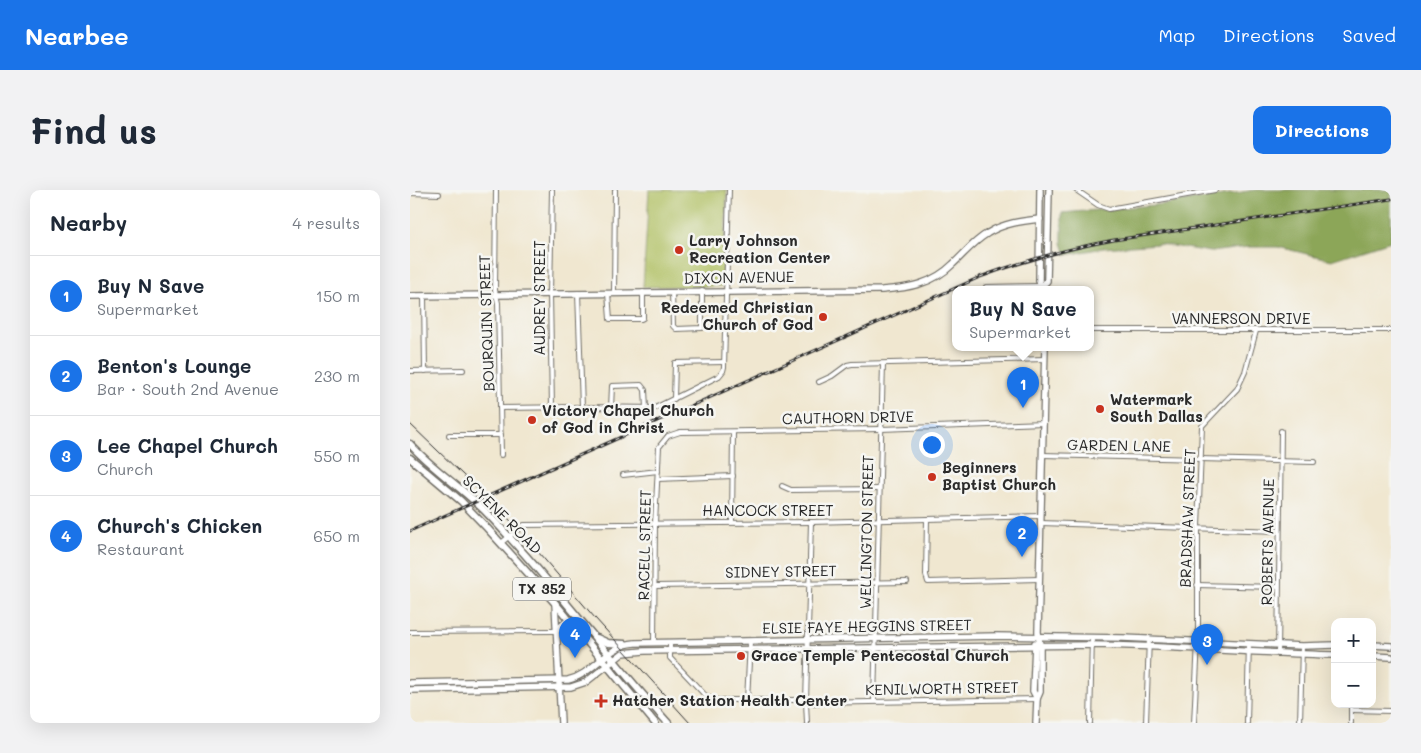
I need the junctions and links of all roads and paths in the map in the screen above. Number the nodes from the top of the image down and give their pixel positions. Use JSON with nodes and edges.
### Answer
{"nodes":[{"id":1,"x":496,"y":190,"type":"edge"},
{"id":2,"x":552,"y":190,"type":"edge"},
{"id":3,"x":615,"y":190,"type":"edge"},
{"id":4,"x":729,"y":190,"type":"edge"},
{"id":5,"x":1040,"y":190,"type":"edge"},
{"id":6,"x":1049,"y":190,"type":"edge"},
{"id":7,"x":1076,"y":190,"type":"edge"},
{"id":8,"x":1215,"y":190,"type":"edge"},
{"id":9,"x":410,"y":193,"type":"edge"},
{"id":10,"x":439,"y":194,"type":"dead end"},
{"id":11,"x":1040,"y":219,"type":"junction"},
{"id":12,"x":1048,"y":219,"type":"junction"},
{"id":13,"x":1041,"y":286,"type":"edge"},
{"id":14,"x":1043,"y":286,"type":"edge"},
{"id":15,"x":702,"y":291,"type":"junction"},
{"id":16,"x":726,"y":291,"type":"junction"},
{"id":17,"x":643,"y":292,"type":"junction"},
{"id":18,"x":672,"y":292,"type":"junction"},
{"id":19,"x":578,"y":293,"type":"junction"},
{"id":20,"x":611,"y":293,"type":"junction"},
{"id":21,"x":550,"y":294,"type":"junction"},
{"id":22,"x":496,"y":295,"type":"junction"},
{"id":23,"x":410,"y":296,"type":"edge"},
{"id":24,"x":424,"y":296,"type":"junction"},
{"id":25,"x":1094,"y":330,"type":"edge"},
{"id":26,"x":1391,"y":330,"type":"edge"},
{"id":27,"x":1256,"y":331,"type":"junction"},
{"id":28,"x":1045,"y":351,"type":"edge"},
{"id":29,"x":1046,"y":359,"type":"junction"},
{"id":30,"x":724,"y":362,"type":"junction"},
{"id":31,"x":883,"y":364,"type":"junction"},
{"id":32,"x":463,"y":370,"type":"dead end"},
{"id":33,"x":410,"y":371,"type":"edge"},
{"id":34,"x":425,"y":371,"type":"junction"},
{"id":35,"x":819,"y":382,"type":"dead end"},
{"id":36,"x":674,"y":399,"type":"junction"},
{"id":37,"x":552,"y":407,"type":"junction"},
{"id":38,"x":577,"y":407,"type":"dead end"},
{"id":39,"x":500,"y":408,"type":"junction"},
{"id":40,"x":611,"y":408,"type":"junction"},
{"id":41,"x":646,"y":408,"type":"junction"},
{"id":42,"x":1044,"y":423,"type":"junction"},
{"id":43,"x":881,"y":430,"type":"junction"},
{"id":44,"x":1280,"y":431,"type":"dead end"},
{"id":45,"x":733,"y":432,"type":"junction"},
{"id":46,"x":500,"y":435,"type":"junction"},
{"id":47,"x":448,"y":436,"type":"dead end"},
{"id":48,"x":410,"y":444,"type":"edge"},
{"id":49,"x":659,"y":447,"type":"joint"},
{"id":50,"x":501,"y":455,"type":"dead end"},
{"id":51,"x":1042,"y":456,"type":"junction"},
{"id":52,"x":410,"y":458,"type":"edge"},
{"id":53,"x":1201,"y":459,"type":"junction"},
{"id":54,"x":1280,"y":462,"type":"junction"},
{"id":55,"x":1314,"y":462,"type":"dead end"},
{"id":56,"x":658,"y":471,"type":"junction"},
{"id":57,"x":623,"y":475,"type":"dead end"},
{"id":58,"x":733,"y":476,"type":"junction"},
{"id":59,"x":658,"y":479,"type":"junction"},
{"id":60,"x":782,"y":486,"type":"dead end"},
{"id":61,"x":879,"y":489,"type":"junction"},
{"id":62,"x":1042,"y":516,"type":"junction"},
{"id":63,"x":927,"y":519,"type":"junction"},
{"id":64,"x":879,"y":520,"type":"junction"},
{"id":65,"x":732,"y":522,"type":"junction"},
{"id":66,"x":811,"y":522,"type":"junction"},
{"id":67,"x":655,"y":523,"type":"junction"},
{"id":68,"x":1041,"y":523,"type":"junction"},
{"id":69,"x":1198,"y":527,"type":"junction"},
{"id":70,"x":1278,"y":530,"type":"junction"},
{"id":71,"x":508,"y":537,"type":"junction"},
{"id":72,"x":501,"y":543,"type":"junction"},
{"id":73,"x":1039,"y":580,"type":"junction"},
{"id":74,"x":876,"y":582,"type":"junction"},
{"id":75,"x":906,"y":582,"type":"dead end"},
{"id":76,"x":810,"y":583,"type":"junction"},
{"id":77,"x":1197,"y":585,"type":"junction"},
{"id":78,"x":656,"y":586,"type":"junction"},
{"id":79,"x":1278,"y":586,"type":"junction"},
{"id":80,"x":555,"y":603,"type":"junction"},
{"id":81,"x":572,"y":624,"type":"junction"},
{"id":82,"x":556,"y":631,"type":"junction"},
{"id":83,"x":410,"y":632,"type":"edge"},
{"id":84,"x":594,"y":636,"type":"junction"},
{"id":85,"x":997,"y":636,"type":"junction"},
{"id":86,"x":1038,"y":636,"type":"junction"},
{"id":87,"x":876,"y":638,"type":"junction"},
{"id":88,"x":1092,"y":638,"type":"junction"},
{"id":89,"x":1149,"y":638,"type":"junction"},
{"id":90,"x":808,"y":640,"type":"junction"},
{"id":91,"x":1198,"y":641,"type":"junction"},
{"id":92,"x":750,"y":642,"type":"junction"},
{"id":93,"x":654,"y":643,"type":"junction"},
{"id":94,"x":1249,"y":643,"type":"junction"},
{"id":95,"x":625,"y":644,"type":"junction"},
{"id":96,"x":1278,"y":644,"type":"junction"},
{"id":97,"x":998,"y":645,"type":"junction"},
{"id":98,"x":1033,"y":645,"type":"junction"},
{"id":99,"x":1040,"y":645,"type":"junction"},
{"id":100,"x":1092,"y":645,"type":"junction"},
{"id":101,"x":1331,"y":645,"type":"edge"},
{"id":102,"x":1148,"y":646,"type":"junction"},
{"id":103,"x":1302,"y":646,"type":"junction"},
{"id":104,"x":1376,"y":646,"type":"edge"},
{"id":105,"x":1391,"y":646,"type":"edge"},
{"id":106,"x":670,"y":647,"type":"junction"},
{"id":107,"x":875,"y":647,"type":"junction"},
{"id":108,"x":808,"y":648,"type":"junction"},
{"id":109,"x":1197,"y":648,"type":"junction"},
{"id":110,"x":749,"y":650,"type":"junction"},
{"id":111,"x":1249,"y":653,"type":"junction"},
{"id":112,"x":608,"y":654,"type":"junction"},
{"id":113,"x":1278,"y":654,"type":"junction"},
{"id":114,"x":1302,"y":654,"type":"junction"},
{"id":115,"x":1331,"y":655,"type":"edge"},
{"id":116,"x":1376,"y":656,"type":"edge"},
{"id":117,"x":1391,"y":657,"type":"edge"},
{"id":118,"x":601,"y":659,"type":"junction"},
{"id":119,"x":613,"y":660,"type":"junction"},
{"id":120,"x":606,"y":665,"type":"junction"},
{"id":121,"x":560,"y":680,"type":"junction"},
{"id":122,"x":410,"y":683,"type":"edge"},
{"id":123,"x":560,"y":688,"type":"junction"},
{"id":124,"x":410,"y":690,"type":"edge"},
{"id":125,"x":1037,"y":699,"type":"junction"},
{"id":126,"x":748,"y":700,"type":"junction"},
{"id":127,"x":874,"y":701,"type":"junction"},
{"id":128,"x":806,"y":702,"type":"junction"},
{"id":129,"x":1351,"y":710,"type":"joint"},
{"id":130,"x":1391,"y":711,"type":"edge"},
{"id":131,"x":561,"y":723,"type":"edge"},
{"id":132,"x":655,"y":723,"type":"edge"},
{"id":133,"x":668,"y":723,"type":"edge"},
{"id":134,"x":807,"y":723,"type":"edge"},
{"id":135,"x":1036,"y":723,"type":"edge"},
{"id":136,"x":1090,"y":723,"type":"edge"},
{"id":137,"x":1146,"y":723,"type":"edge"},
{"id":138,"x":1194,"y":723,"type":"edge"},
{"id":139,"x":1247,"y":723,"type":"edge"},
{"id":140,"x":1300,"y":723,"type":"edge"},
{"id":141,"x":1351,"y":723,"type":"edge"}],
"edges":[{"from":1,"to":22,"type":"street","name":"BOURQUIN STREET"},
{"from":2,"to":21,"type":"street","name":"AUDREY STREET"},
{"from":3,"to":20,"type":"street"},
{"from":4,"to":16,"type":"street"},
{"from":5,"to":11,"type":"main road"},
{"from":6,"to":12,"type":"main road"},
{"from":7,"to":8,"type":"street"},
{"from":9,"to":10,"type":"street"},
{"from":11,"to":12,"type":"street","name":"DIXON AVENUE"},
{"from":11,"to":13,"type":"main road"},
{"from":11,"to":16,"type":"main road","name":"DIXON AVENUE"},
{"from":12,"to":14,"type":"main road"},
{"from":15,"to":16,"type":"main road","name":"DIXON AVENUE"},
{"from":15,"to":18,"type":"main road","name":"DIXON AVENUE"},
{"from":15,"to":18,"type":"street"},
{"from":16,"to":30,"type":"street"},
{"from":17,"to":18,"type":"main road","name":"DIXON AVENUE"},
{"from":17,"to":20,"type":"main road","name":"DIXON AVENUE"},
{"from":17,"to":20,"type":"street"},
{"from":19,"to":20,"type":"main road","name":"DIXON AVENUE"},
{"from":19,"to":21,"type":"main road","name":"DIXON AVENUE"},
{"from":19,"to":40,"type":"street"},
{"from":21,"to":22,"type":"main road","name":"DIXON AVENUE"},
{"from":21,"to":37,"type":"street","name":"AUDREY STREET"},
{"from":22,"to":24,"type":"main road","name":"DIXON AVENUE"},
{"from":22,"to":39,"type":"street","name":"BOURQUIN STREET"},
{"from":23,"to":24,"type":"main road","name":"DIXON AVENUE"},
{"from":24,"to":34,"type":"street"},
{"from":25,"to":27,"type":"street","name":"VANNERSON DRIVE"},
{"from":26,"to":27,"type":"street","name":"VANNERSON DRIVE"},
{"from":27,"to":53,"type":"street","name":"BRADSHAW STREET"},
{"from":28,"to":29,"type":"main road"},
{"from":29,"to":31,"type":"street"},
{"from":29,"to":42,"type":"main road"},
{"from":30,"to":36,"type":"street"},
{"from":30,"to":36,"type":"street"},
{"from":31,"to":35,"type":"street"},
{"from":31,"to":43,"type":"street","name":"WELLINGTON STREET"},
{"from":32,"to":34,"type":"street"},
{"from":33,"to":34,"type":"street"},
{"from":36,"to":41,"type":"street"},
{"from":37,"to":38,"type":"street"},
{"from":37,"to":39,"type":"street"},
{"from":39,"to":46,"type":"street","name":"BOURQUIN STREET"},
{"from":40,"to":41,"type":"street"},
{"from":40,"to":41,"type":"street"},
{"from":42,"to":43,"type":"street","name":"CAUTHORN DRIVE"},
{"from":42,"to":51,"type":"main road"},
{"from":43,"to":45,"type":"street","name":"CAUTHORN DRIVE"},
{"from":43,"to":61,"type":"street","name":"WELLINGTON STREET"},
{"from":44,"to":54,"type":"street","name":"ROBERTS AVENUE"},
{"from":45,"to":49,"type":"street","name":"CAUTHORN DRIVE"},
{"from":45,"to":58,"type":"street"},
{"from":46,"to":47,"type":"street"},
{"from":46,"to":50,"type":"street","name":"BOURQUIN STREET"},
{"from":48,"to":71,"type":"main road","name":"SCYENE ROAD","number":"TX 352"},
{"from":49,"to":56,"type":"street","name":"RACELL STREET"},
{"from":51,"to":53,"type":"street","name":"GARDEN LANE"},
{"from":51,"to":62,"type":"main road"},
{"from":52,"to":72,"type":"main road","name":"SCYENE ROAD","number":"TX 352"},
{"from":53,"to":54,"type":"street","name":"GARDEN LANE"},
{"from":53,"to":69,"type":"street","name":"BRADSHAW STREET"},
{"from":54,"to":55,"type":"street","name":"GARDEN LANE"},
{"from":54,"to":70,"type":"street","name":"ROBERTS AVENUE"},
{"from":56,"to":57,"type":"street"},
{"from":56,"to":59,"type":"street","name":"RACELL STREET"},
{"from":58,"to":59,"type":"street"},
{"from":58,"to":65,"type":"street"},
{"from":59,"to":67,"type":"street","name":"RACELL STREET"},
{"from":60,"to":61,"type":"street"},
{"from":61,"to":64,"type":"street","name":"WELLINGTON STREET"},
{"from":62,"to":63,"type":"street","name":"HANCOCK STREET"},
{"from":62,"to":68,"type":"main road"},
{"from":63,"to":64,"type":"street","name":"HANCOCK STREET"},
{"from":63,"to":73,"type":"street"},
{"from":64,"to":66,"type":"street","name":"HANCOCK STREET"},
{"from":64,"to":74,"type":"street","name":"WELLINGTON STREET"},
{"from":65,"to":66,"type":"street","name":"HANCOCK STREET"},
{"from":65,"to":67,"type":"street","name":"HANCOCK STREET"},
{"from":66,"to":76,"type":"street"},
{"from":67,"to":71,"type":"street","name":"HANCOCK STREET"},
{"from":67,"to":78,"type":"street","name":"RACELL STREET"},
{"from":68,"to":69,"type":"street"},
{"from":68,"to":73,"type":"main road"},
{"from":69,"to":70,"type":"street"},
{"from":69,"to":77,"type":"street","name":"BRADSHAW STREET"},
{"from":70,"to":79,"type":"street","name":"ROBERTS AVENUE"},
{"from":71,"to":72,"type":"street","name":"HANCOCK STREET"},
{"from":71,"to":84,"type":"main road","name":"SCYENE ROAD","number":"TX 352"},
{"from":72,"to":80,"type":"main road","name":"SCYENE ROAD","number":"TX 352"},
{"from":73,"to":86,"type":"main road"},
{"from":74,"to":75,"type":"street","name":"SIDNEY STREET"},
{"from":74,"to":76,"type":"street","name":"SIDNEY STREET"},
{"from":74,"to":87,"type":"street","name":"WELLINGTON STREET"},
{"from":76,"to":78,"type":"street","name":"SIDNEY STREET"},
{"from":76,"to":90,"type":"street"},
{"from":77,"to":79,"type":"street"},
{"from":77,"to":91,"type":"street","name":"BRADSHAW STREET"},
{"from":78,"to":93,"type":"street","name":"RACELL STREET"},
{"from":79,"to":96,"type":"street","name":"ROBERTS AVENUE"},
{"from":80,"to":81,"type":"main road","name":"SCYENE ROAD","number":"TX 352"},
{"from":80,"to":82,"type":"main road"},
{"from":81,"to":82,"type":"main road"},
{"from":81,"to":118,"type":"main road","name":"SCYENE ROAD","number":"TX 352"},
{"from":82,"to":83,"type":"street"},
{"from":82,"to":121,"type":"main road"},
{"from":84,"to":95,"type":"main road"},
{"from":84,"to":112,"type":"main road","name":"SCYENE ROAD","number":"TX 352"},
{"from":85,"to":86,"type":"main road","name":"ELSIE FAYE HEGGINS STREET"},
{"from":85,"to":87,"type":"main road","name":"ELSIE FAYE HEGGINS STREET"},
{"from":85,"to":97,"type":"main road"},
{"from":86,"to":88,"type":"main road","name":"ELSIE FAYE HEGGINS STREET"},
{"from":86,"to":98,"type":"main road"},
{"from":86,"to":99,"type":"main road"},
{"from":87,"to":90,"type":"main road","name":"ELSIE FAYE HEGGINS STREET"},
{"from":87,"to":107,"type":"street","name":"WELLINGTON STREET"},
{"from":88,"to":89,"type":"main road","name":"ELSIE FAYE HEGGINS STREET"},
{"from":88,"to":100,"type":"street"},
{"from":89,"to":91,"type":"main road","name":"ELSIE FAYE HEGGINS STREET"},
{"from":89,"to":102,"type":"street"},
{"from":90,"to":92,"type":"main road","name":"ELSIE FAYE HEGGINS STREET"},
{"from":90,"to":108,"type":"street"},
{"from":91,"to":94,"type":"main road","name":"ELSIE FAYE HEGGINS STREET"},
{"from":91,"to":109,"type":"street","name":"BRADSHAW STREET"},
{"from":92,"to":106,"type":"main road","name":"ELSIE FAYE HEGGINS STREET"},
{"from":92,"to":110,"type":"street"},
{"from":93,"to":95,"type":"main road","name":"ELSIE FAYE HEGGINS STREET"},
{"from":93,"to":106,"type":"main road","name":"ELSIE FAYE HEGGINS STREET"},
{"from":94,"to":96,"type":"main road","name":"ELSIE FAYE HEGGINS STREET"},
{"from":94,"to":111,"type":"street"},
{"from":95,"to":112,"type":"main road","name":"ELSIE FAYE HEGGINS STREET"},
{"from":96,"to":103,"type":"main road","name":"ELSIE FAYE HEGGINS STREET"},
{"from":96,"to":113,"type":"street","name":"ROBERTS AVENUE"},
{"from":97,"to":98,"type":"main road","name":"ELSIE FAYE HEGGINS STREET"},
{"from":97,"to":107,"type":"main road","name":"ELSIE FAYE HEGGINS STREET"},
{"from":98,"to":99,"type":"main road","name":"ELSIE FAYE HEGGINS STREET"},
{"from":98,"to":125,"type":"main road"},
{"from":99,"to":100,"type":"main road","name":"ELSIE FAYE HEGGINS STREET"},
{"from":99,"to":125,"type":"main road"},
{"from":100,"to":102,"type":"main road","name":"ELSIE FAYE HEGGINS STREET"},
{"from":100,"to":136,"type":"street"},
{"from":101,"to":103,"type":"main road","name":"ELSIE FAYE HEGGINS STREET"},
{"from":102,"to":109,"type":"main road","name":"ELSIE FAYE HEGGINS STREET"},
{"from":102,"to":137,"type":"street"},
{"from":103,"to":114,"type":"street"},
{"from":104,"to":105,"type":"main road"},
{"from":106,"to":110,"type":"main road","name":"ELSIE FAYE HEGGINS STREET"},
{"from":106,"to":119,"type":"main road","name":"ELSIE FAYE HEGGINS STREET"},
{"from":106,"to":126,"type":"street","name":"KENILWORTH STREET"},
{"from":107,"to":108,"type":"main road","name":"ELSIE FAYE HEGGINS STREET"},
{"from":107,"to":127,"type":"street","name":"WELLINGTON STREET"},
{"from":108,"to":110,"type":"main road","name":"ELSIE FAYE HEGGINS STREET"},
{"from":108,"to":128,"type":"street"},
{"from":109,"to":111,"type":"main road","name":"ELSIE FAYE HEGGINS STREET"},
{"from":109,"to":138,"type":"street","name":"BRADSHAW STREET"},
{"from":110,"to":126,"type":"street"},
{"from":111,"to":113,"type":"main road","name":"ELSIE FAYE HEGGINS STREET"},
{"from":111,"to":139,"type":"street"},
{"from":112,"to":118,"type":"main road","name":"ELSIE FAYE HEGGINS STREET"},
{"from":112,"to":119,"type":"main road","name":"SCYENE ROAD","number":"TX 352"},
{"from":113,"to":114,"type":"main road","name":"ELSIE FAYE HEGGINS STREET"},
{"from":114,"to":115,"type":"main road","name":"ELSIE FAYE HEGGINS STREET"},
{"from":114,"to":140,"type":"street"},
{"from":116,"to":117,"type":"main road"},
{"from":118,"to":120,"type":"main road","name":"SCYENE ROAD","number":"TX 352"},
{"from":118,"to":121,"type":"main road","name":"ELSIE FAYE HEGGINS STREET"},
{"from":119,"to":120,"type":"main road","name":"ELSIE FAYE HEGGINS STREET"},
{"from":119,"to":133,"type":"main road","name":"SCYENE ROAD","number":"TX 352"},
{"from":120,"to":123,"type":"main road","name":"ELSIE FAYE HEGGINS STREET"},
{"from":120,"to":132,"type":"main road","name":"SCYENE ROAD","number":"TX 352"},
{"from":121,"to":122,"type":"main road","name":"ELSIE FAYE HEGGINS STREET"},
{"from":121,"to":123,"type":"main road"},
{"from":123,"to":124,"type":"main road","name":"ELSIE FAYE HEGGINS STREET"},
{"from":123,"to":131,"type":"main road"},
{"from":125,"to":127,"type":"street","name":"KENILWORTH STREET"},
{"from":125,"to":135,"type":"main road"},
{"from":126,"to":128,"type":"street","name":"KENILWORTH STREET"},
{"from":127,"to":128,"type":"street","name":"KENILWORTH STREET"},
{"from":128,"to":134,"type":"street"},
{"from":129,"to":130,"type":"street"},
{"from":129,"to":141,"type":"street"}]}
